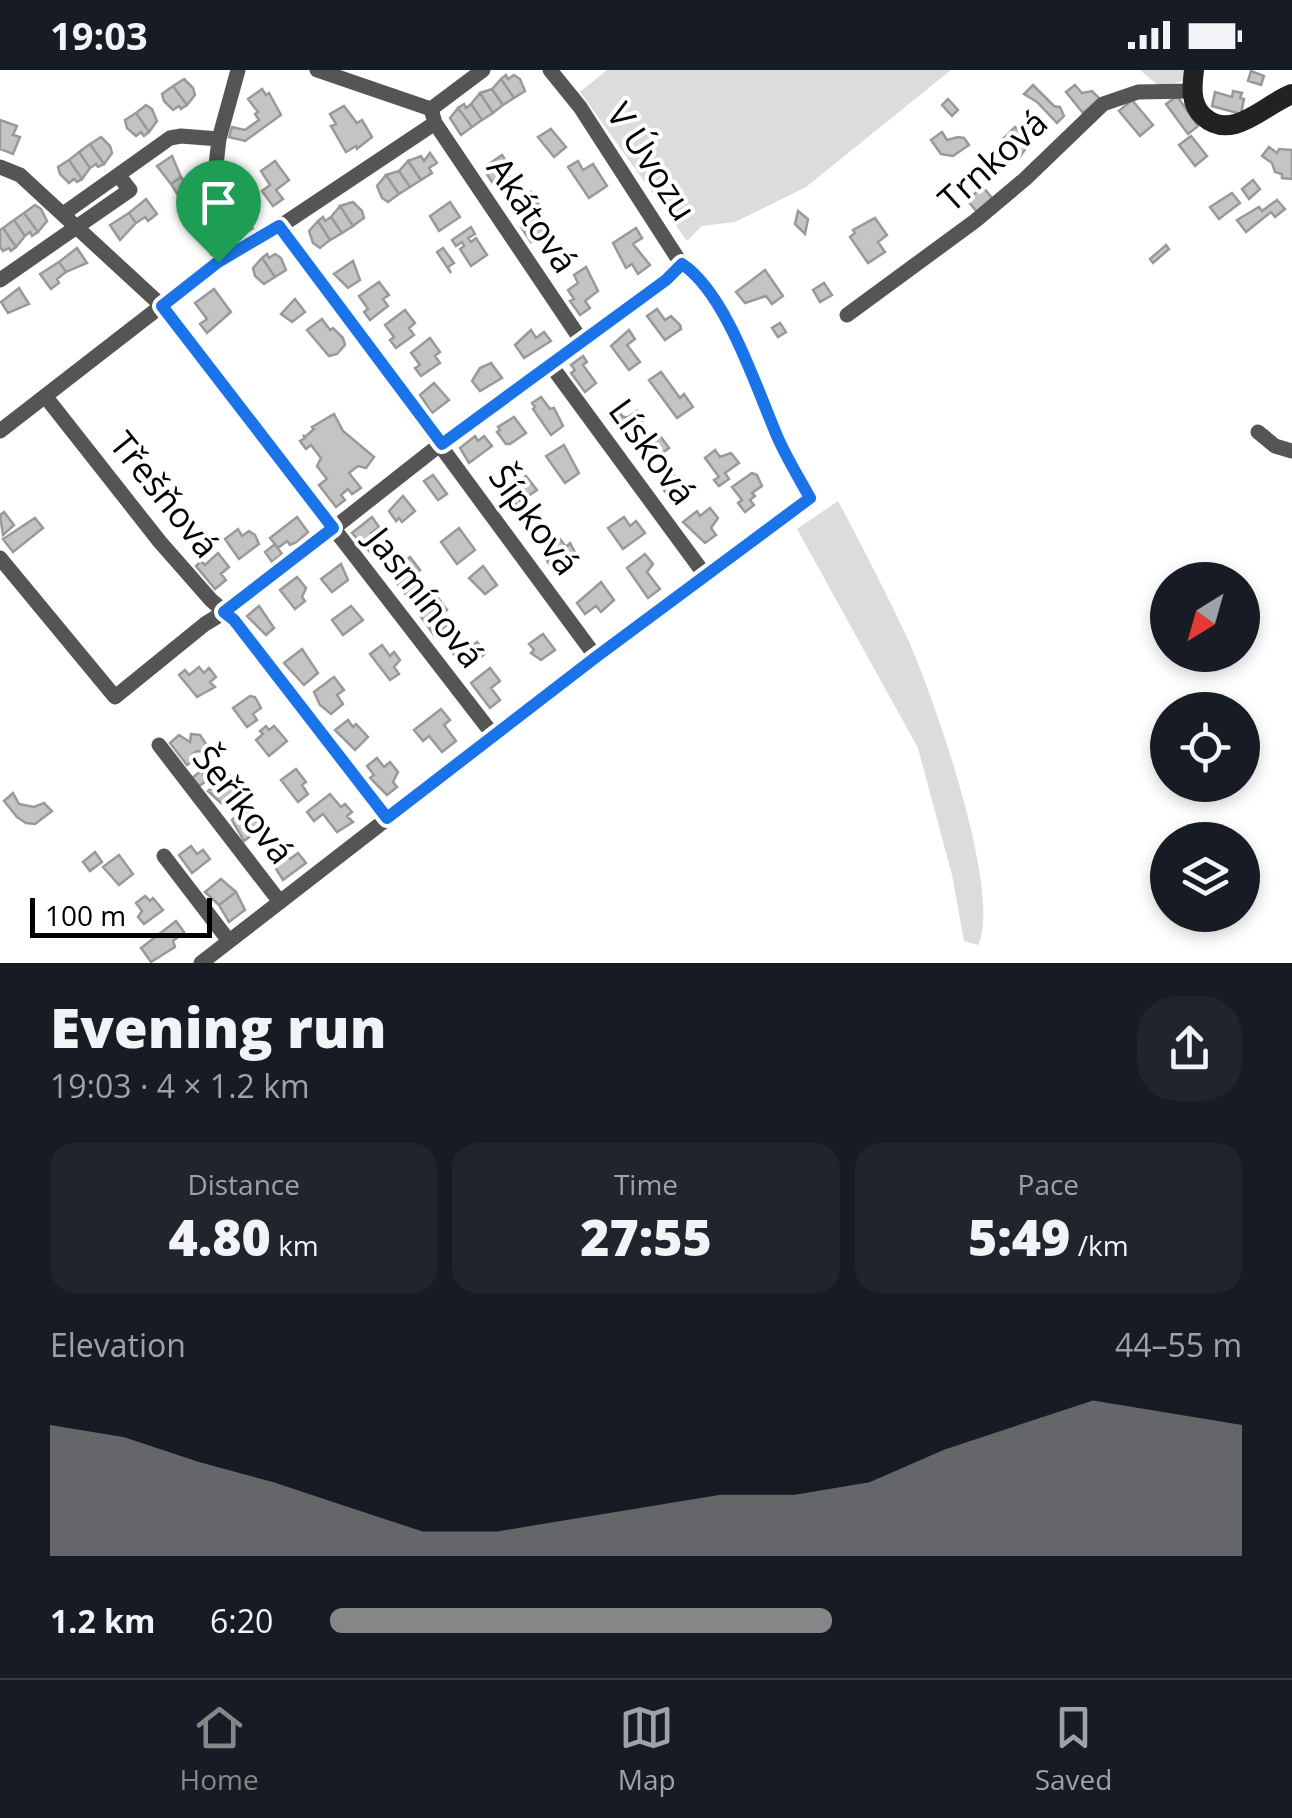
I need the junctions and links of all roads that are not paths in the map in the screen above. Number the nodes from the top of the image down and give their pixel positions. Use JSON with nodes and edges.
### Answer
{"nodes":[{"id":1,"x":238,"y":70,"type":"edge"},
{"id":2,"x":317,"y":70,"type":"edge"},
{"id":3,"x":482,"y":70,"type":"edge"},
{"id":4,"x":550,"y":70,"type":"edge"},
{"id":5,"x":1193,"y":79,"type":"edge"},
{"id":6,"x":1292,"y":94,"type":"edge"},
{"id":7,"x":433,"y":116,"type":"junction"},
{"id":8,"x":219,"y":138,"type":"junction"},
{"id":9,"x":0,"y":167,"type":"edge"},
{"id":10,"x":118,"y":175,"type":"junction"},
{"id":11,"x":63,"y":214,"type":"junction"},
{"id":12,"x":279,"y":226,"type":"junction"},
{"id":13,"x":77,"y":227,"type":"junction"},
{"id":14,"x":218,"y":262,"type":"junction"},
{"id":15,"x":682,"y":264,"type":"junction"},
{"id":16,"x":0,"y":280,"type":"edge"},
{"id":17,"x":162,"y":306,"type":"junction"},
{"id":18,"x":848,"y":315,"type":"dead end"},
{"id":19,"x":580,"y":340,"type":"junction"},
{"id":20,"x":550,"y":364,"type":"junction"},
{"id":21,"x":45,"y":396,"type":"junction"},
{"id":22,"x":0,"y":431,"type":"edge"},
{"id":23,"x":1258,"y":432,"type":"dead end"},
{"id":24,"x":442,"y":444,"type":"junction"},
{"id":25,"x":1292,"y":451,"type":"edge"},
{"id":26,"x":333,"y":528,"type":"junction"},
{"id":27,"x":0,"y":558,"type":"edge"},
{"id":28,"x":706,"y":575,"type":"junction"},
{"id":29,"x":224,"y":612,"type":"junction"},
{"id":30,"x":596,"y":657,"type":"junction"},
{"id":31,"x":494,"y":736,"type":"junction"},
{"id":32,"x":159,"y":745,"type":"dead end"},
{"id":33,"x":387,"y":818,"type":"junction"},
{"id":34,"x":164,"y":856,"type":"dead end"},
{"id":35,"x":280,"y":902,"type":"junction"},
{"id":36,"x":229,"y":941,"type":"junction"},
{"id":37,"x":201,"y":963,"type":"edge"}],
"edges":[{"from":1,"to":8,"type":"street"},
{"from":2,"to":7,"type":"street"},
{"from":3,"to":7,"type":"street"},
{"from":4,"to":15,"type":"street","name":"V Úvozu"},
{"from":5,"to":6,"type":"street"},
{"from":5,"to":18,"type":"street","name":"Trnková"},
{"from":7,"to":12,"type":"street"},
{"from":7,"to":19,"type":"street","name":"Akátová"},
{"from":8,"to":10,"type":"street"},
{"from":8,"to":14,"type":"street"},
{"from":9,"to":11,"type":"street","name":"Jasmínová"},
{"from":10,"to":11,"type":"street"},
{"from":10,"to":13,"type":"street"},
{"from":11,"to":13,"type":"street","name":"Jasmínová"},
{"from":12,"to":14,"type":"street"},
{"from":12,"to":24,"type":"street","name":"Šípková"},
{"from":13,"to":16,"type":"street"},
{"from":13,"to":17,"type":"street","name":"Jasmínová"},
{"from":14,"to":17,"type":"street"},
{"from":15,"to":19,"type":"street"},
{"from":15,"to":28,"type":"street","name":"V Úvozu"},
{"from":17,"to":21,"type":"street"},
{"from":17,"to":26,"type":"street","name":"Jasmínová"},
{"from":19,"to":20,"type":"street"},
{"from":20,"to":24,"type":"street"},
{"from":20,"to":28,"type":"street","name":"Lísková"},
{"from":21,"to":22,"type":"street"},
{"from":21,"to":29,"type":"street","name":"Třešňová"},
{"from":23,"to":25,"type":"street"},
{"from":24,"to":26,"type":"street"},
{"from":24,"to":30,"type":"street","name":"Šípková"},
{"from":26,"to":29,"type":"street"},
{"from":26,"to":31,"type":"street","name":"Jasmínová"},
{"from":27,"to":29,"type":"street"},
{"from":28,"to":30,"type":"street"},
{"from":29,"to":33,"type":"street","name":"Třešňová"},
{"from":30,"to":31,"type":"street"},
{"from":31,"to":33,"type":"street"},
{"from":32,"to":35,"type":"street","name":"Šeříková"},
{"from":33,"to":35,"type":"street"},
{"from":34,"to":36,"type":"street"},
{"from":35,"to":36,"type":"street"},
{"from":36,"to":37,"type":"street"}]}
